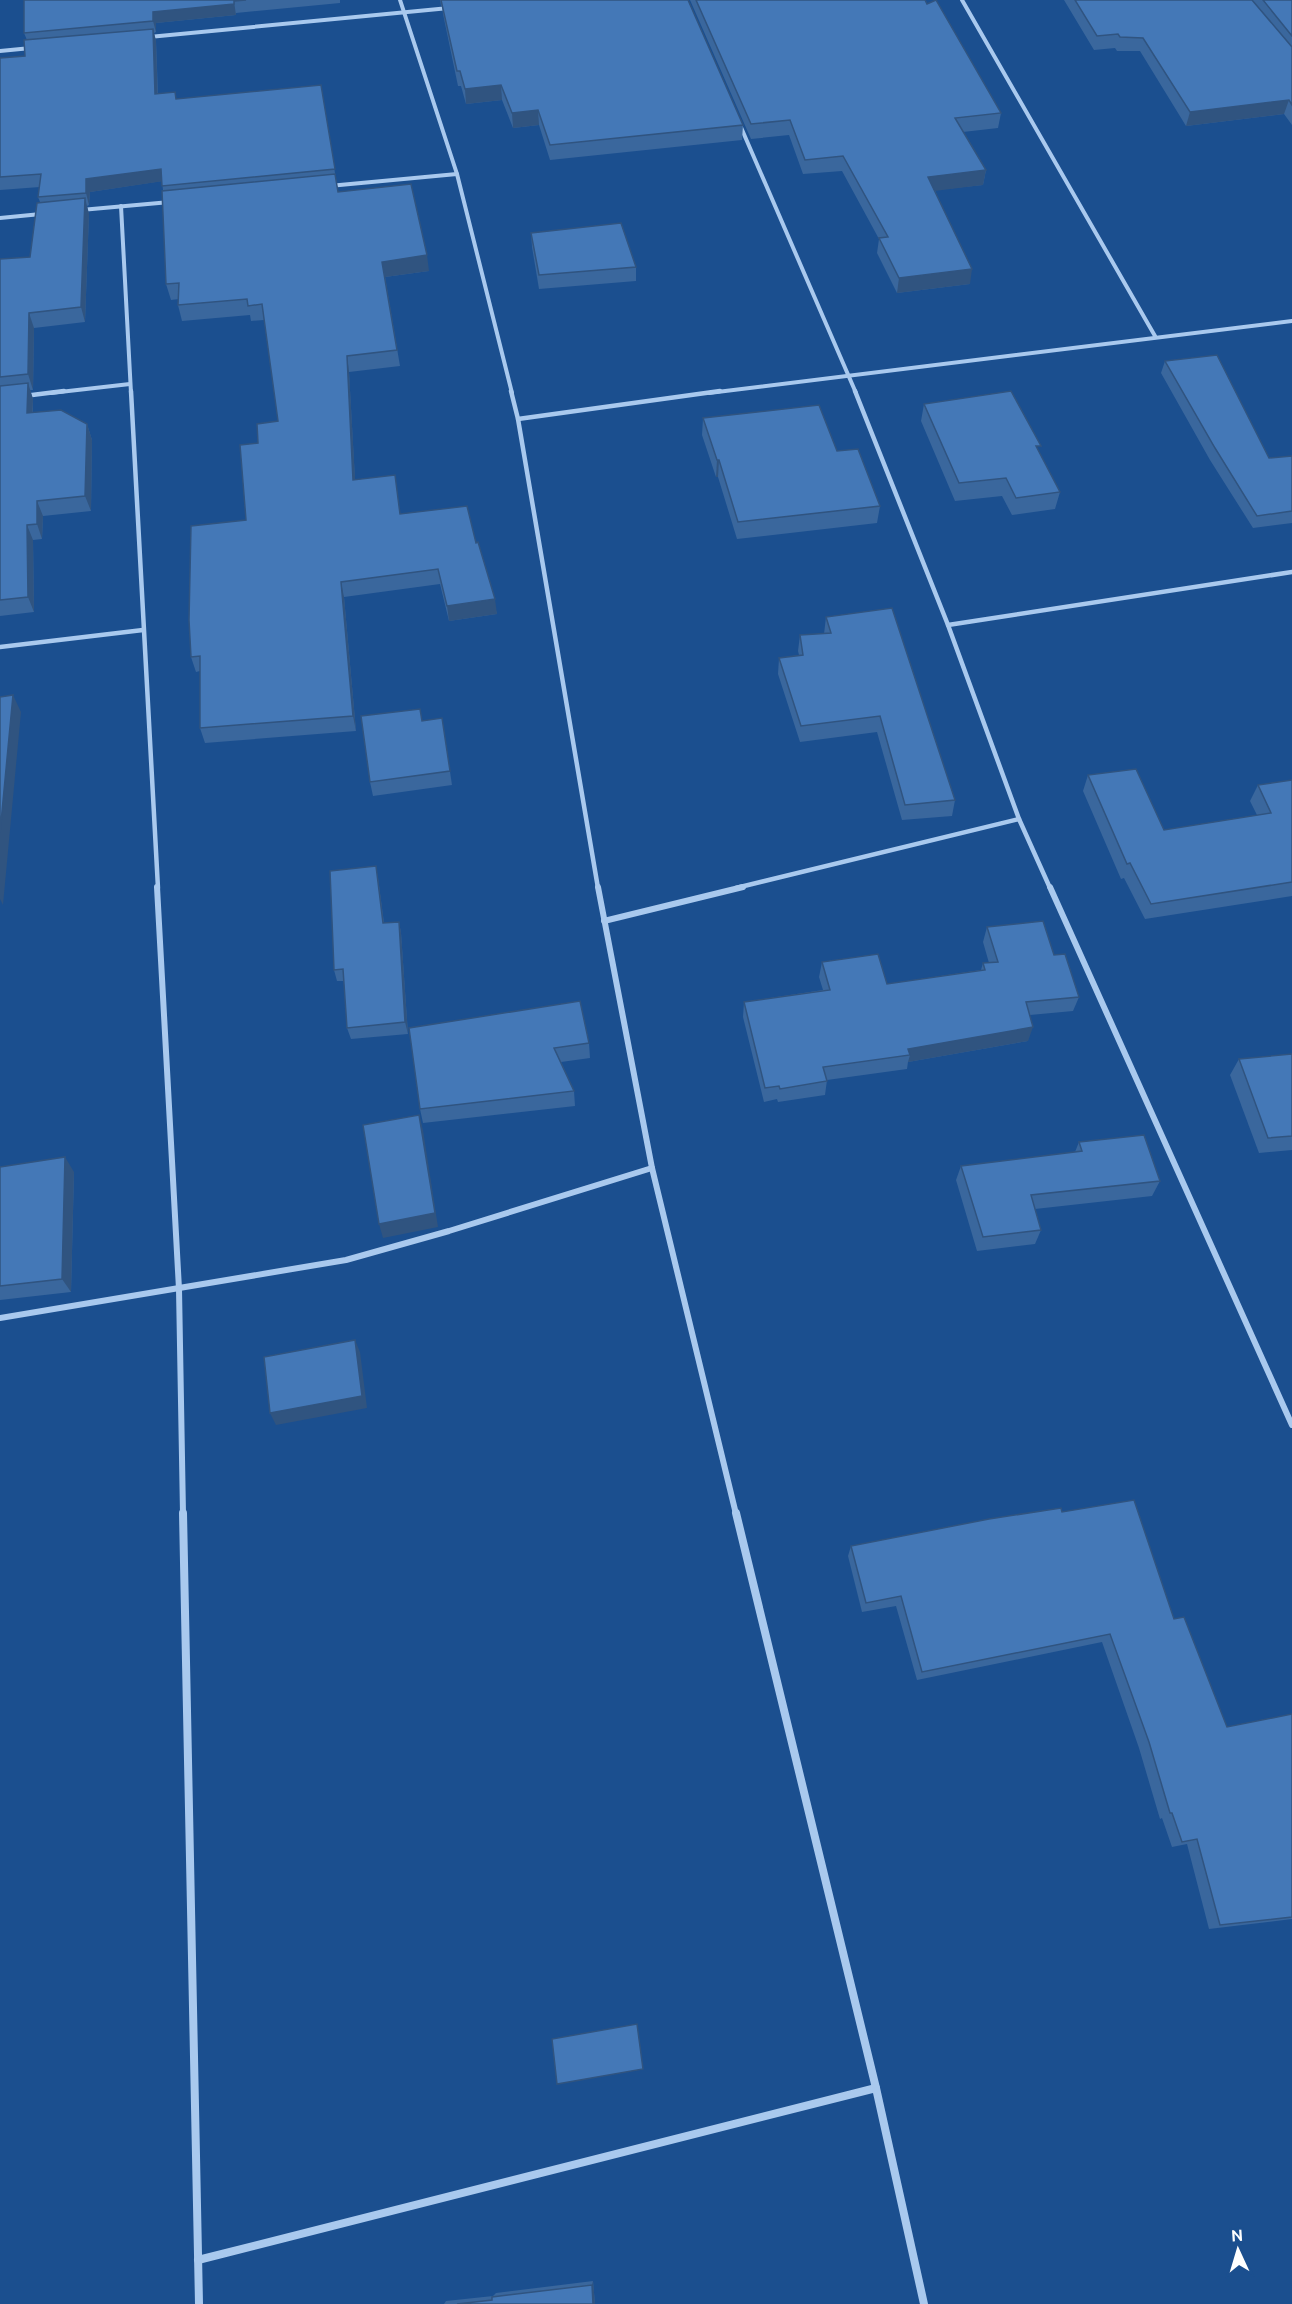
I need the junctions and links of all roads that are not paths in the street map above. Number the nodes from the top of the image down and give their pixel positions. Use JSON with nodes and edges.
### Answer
{"nodes":[{"id":1,"x":400,"y":0,"type":"edge"},
{"id":2,"x":962,"y":0,"type":"edge"},
{"id":3,"x":459,"y":7,"type":"edge"},
{"id":4,"x":403,"y":12,"type":"junction"},
{"id":5,"x":142,"y":37,"type":"edge"},
{"id":6,"x":36,"y":48,"type":"edge"},
{"id":7,"x":0,"y":51,"type":"edge"},
{"id":8,"x":739,"y":121,"type":"edge"},
{"id":9,"x":457,"y":174,"type":"junction"},
{"id":10,"x":318,"y":188,"type":"edge"},
{"id":11,"x":179,"y":201,"type":"edge"},
{"id":12,"x":121,"y":206,"type":"junction"},
{"id":13,"x":77,"y":210,"type":"edge"},
{"id":14,"x":44,"y":214,"type":"edge"},
{"id":15,"x":0,"y":218,"type":"edge"},
{"id":16,"x":1292,"y":321,"type":"edge"},
{"id":17,"x":1155,"y":336,"type":"junction"},
{"id":18,"x":848,"y":374,"type":"junction"},
{"id":19,"x":130,"y":384,"type":"junction"},
{"id":20,"x":12,"y":397,"type":"edge"},
{"id":21,"x":518,"y":419,"type":"junction"},
{"id":22,"x":1292,"y":572,"type":"edge"},
{"id":23,"x":948,"y":625,"type":"junction"},
{"id":24,"x":144,"y":630,"type":"junction"},
{"id":25,"x":0,"y":647,"type":"edge"},
{"id":26,"x":1018,"y":819,"type":"junction"},
{"id":27,"x":604,"y":921,"type":"junction"},
{"id":28,"x":652,"y":1168,"type":"junction"},
{"id":29,"x":179,"y":1289,"type":"junction"},
{"id":30,"x":0,"y":1318,"type":"edge"},
{"id":31,"x":1292,"y":1425,"type":"edge"},
{"id":32,"x":876,"y":2088,"type":"junction"},
{"id":33,"x":198,"y":2260,"type":"junction"},
{"id":34,"x":199,"y":2304,"type":"edge"},
{"id":35,"x":924,"y":2304,"type":"edge"}],
"edges":[{"from":1,"to":4,"type":"street"},
{"from":2,"to":17,"type":"street"},
{"from":3,"to":4,"type":"street"},
{"from":4,"to":5,"type":"street"},
{"from":4,"to":9,"type":"street"},
{"from":6,"to":7,"type":"street"},
{"from":8,"to":18,"type":"street"},
{"from":9,"to":10,"type":"street"},
{"from":9,"to":21,"type":"street"},
{"from":11,"to":12,"type":"street"},
{"from":12,"to":13,"type":"street"},
{"from":12,"to":19,"type":"street"},
{"from":14,"to":15,"type":"street"},
{"from":16,"to":17,"type":"street"},
{"from":17,"to":18,"type":"street"},
{"from":18,"to":21,"type":"street"},
{"from":18,"to":23,"type":"street"},
{"from":19,"to":20,"type":"street"},
{"from":19,"to":24,"type":"street"},
{"from":21,"to":27,"type":"street"},
{"from":22,"to":23,"type":"street"},
{"from":23,"to":26,"type":"street"},
{"from":24,"to":25,"type":"street"},
{"from":24,"to":29,"type":"street"},
{"from":26,"to":27,"type":"street"},
{"from":26,"to":31,"type":"street"},
{"from":27,"to":28,"type":"street"},
{"from":28,"to":29,"type":"street"},
{"from":28,"to":32,"type":"street"},
{"from":29,"to":30,"type":"street"},
{"from":29,"to":33,"type":"street"},
{"from":32,"to":33,"type":"street"},
{"from":32,"to":35,"type":"street"},
{"from":33,"to":34,"type":"street"}]}
